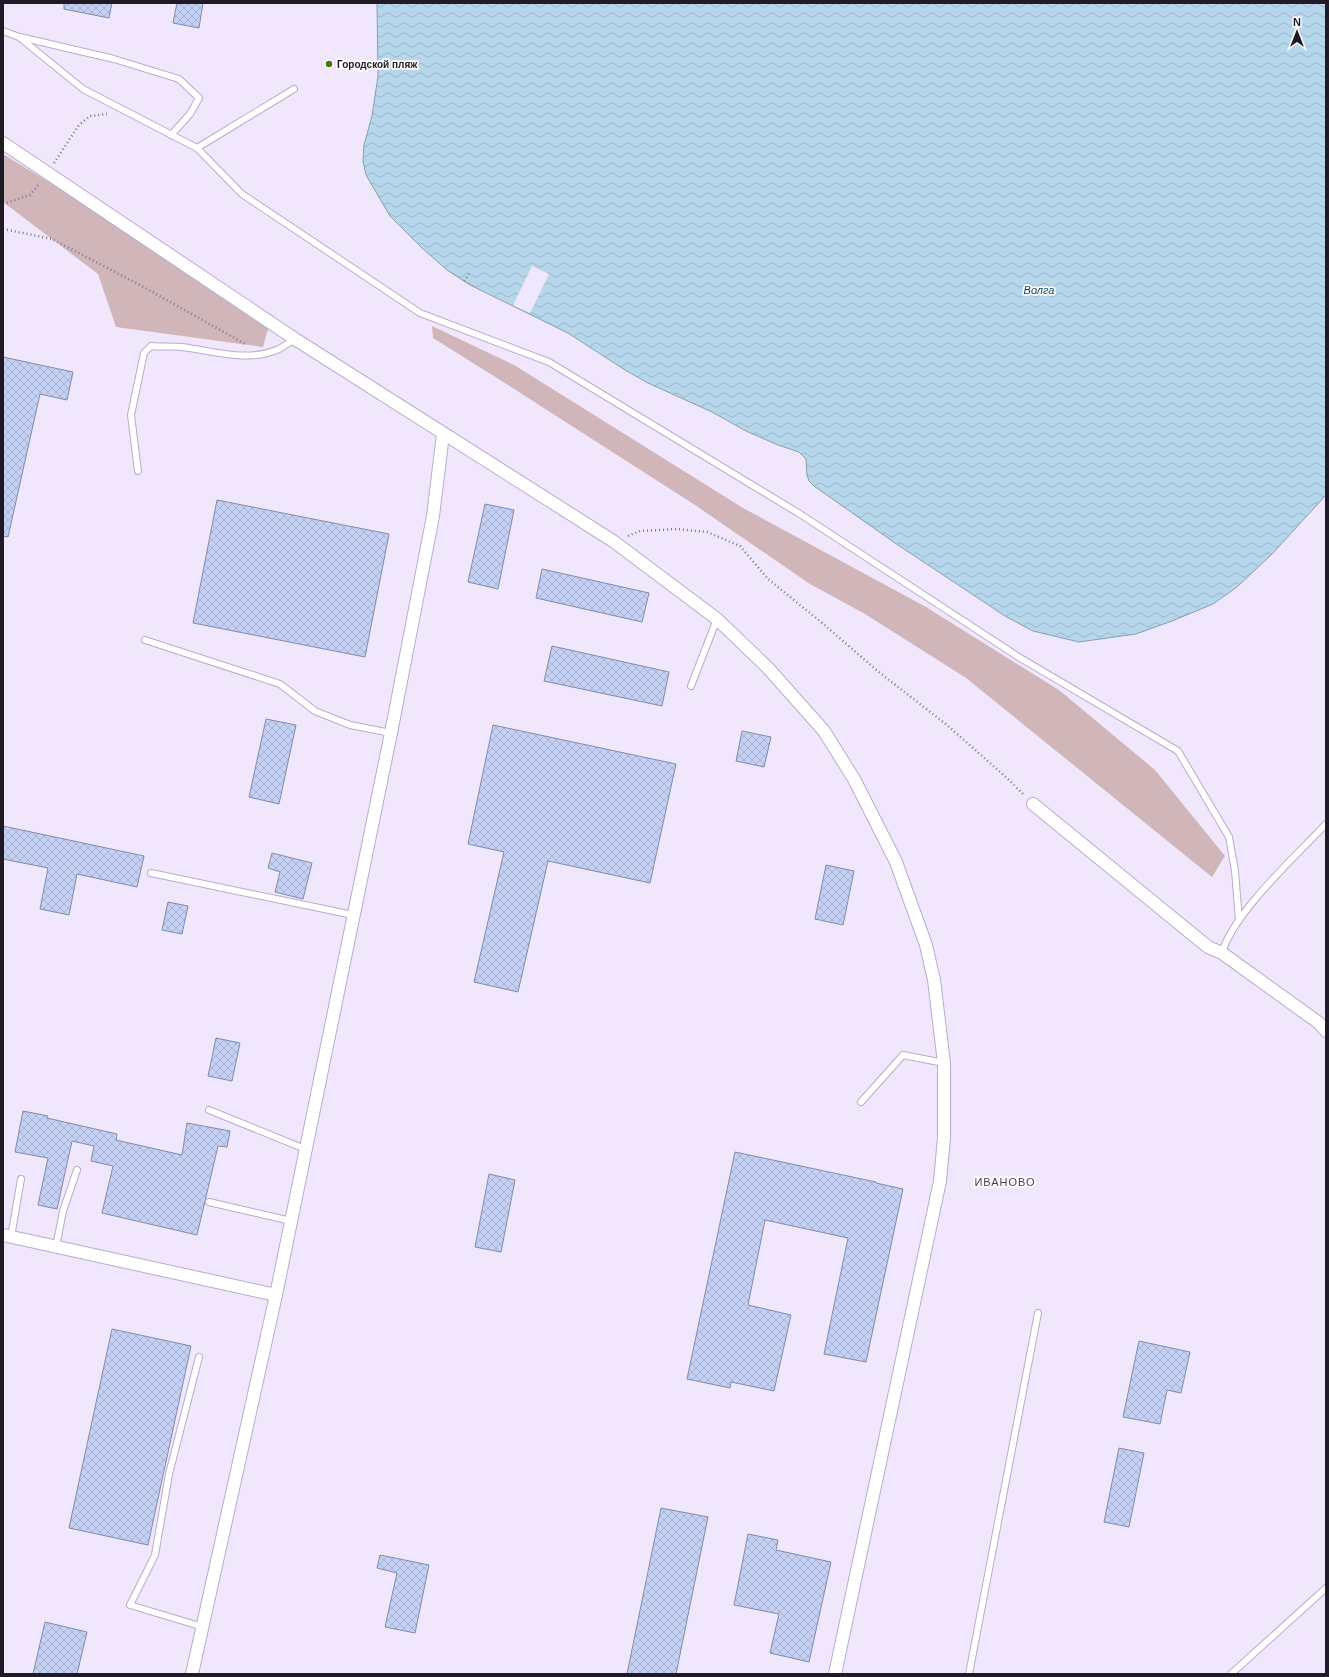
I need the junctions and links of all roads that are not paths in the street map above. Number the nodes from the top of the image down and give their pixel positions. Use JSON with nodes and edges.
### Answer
{"nodes":[{"id":1,"x":3,"y":31,"type":"edge"},
{"id":2,"x":19,"y":37,"type":"junction"},
{"id":3,"x":294,"y":89,"type":"dead end"},
{"id":4,"x":171,"y":135,"type":"junction"},
{"id":5,"x":3,"y":144,"type":"edge"},
{"id":6,"x":197,"y":148,"type":"junction"},
{"id":7,"x":295,"y":340,"type":"junction"},
{"id":8,"x":444,"y":434,"type":"junction"},
{"id":9,"x":138,"y":471,"type":"dead end"},
{"id":10,"x":716,"y":619,"type":"junction"},
{"id":11,"x":145,"y":640,"type":"dead end"},
{"id":12,"x":691,"y":686,"type":"dead end"},
{"id":13,"x":390,"y":733,"type":"junction"},
{"id":14,"x":1033,"y":804,"type":"road end"},
{"id":15,"x":1326,"y":824,"type":"edge"},
{"id":16,"x":151,"y":873,"type":"dead end"},
{"id":17,"x":353,"y":915,"type":"junction"},
{"id":18,"x":1239,"y":920,"type":"junction"},
{"id":19,"x":1222,"y":953,"type":"junction"},
{"id":20,"x":1326,"y":1031,"type":"edge"},
{"id":21,"x":944,"y":1063,"type":"junction"},
{"id":22,"x":861,"y":1102,"type":"dead end"},
{"id":23,"x":209,"y":1110,"type":"dead end"},
{"id":24,"x":306,"y":1149,"type":"junction"},
{"id":25,"x":78,"y":1170,"type":"dead end"},
{"id":26,"x":21,"y":1178,"type":"dead end"},
{"id":27,"x":209,"y":1202,"type":"dead end"},
{"id":28,"x":291,"y":1221,"type":"junction"},
{"id":29,"x":7,"y":1236,"type":"edge"},
{"id":30,"x":56,"y":1247,"type":"junction"},
{"id":31,"x":276,"y":1295,"type":"junction"},
{"id":32,"x":1038,"y":1313,"type":"dead end"},
{"id":33,"x":199,"y":1357,"type":"dead end"},
{"id":34,"x":1326,"y":1588,"type":"edge"},
{"id":35,"x":1323,"y":1592,"type":"edge"},
{"id":36,"x":203,"y":1627,"type":"junction"},
{"id":37,"x":192,"y":1674,"type":"edge"},
{"id":38,"x":835,"y":1674,"type":"edge"},
{"id":39,"x":969,"y":1674,"type":"edge"},
{"id":40,"x":1231,"y":1674,"type":"edge"}],
"edges":[{"from":1,"to":2,"type":"lane"},
{"from":2,"to":4,"type":"lane"},
{"from":2,"to":4,"type":"lane"},
{"from":3,"to":6,"type":"lane"},
{"from":4,"to":6,"type":"lane"},
{"from":5,"to":7,"type":"street"},
{"from":6,"to":18,"type":"lane"},
{"from":7,"to":8,"type":"street"},
{"from":7,"to":9,"type":"lane"},
{"from":8,"to":10,"type":"street"},
{"from":8,"to":13,"type":"street"},
{"from":10,"to":12,"type":"lane"},
{"from":10,"to":21,"type":"street"},
{"from":11,"to":13,"type":"lane"},
{"from":13,"to":17,"type":"street"},
{"from":14,"to":19,"type":"street"},
{"from":15,"to":18,"type":"lane"},
{"from":16,"to":17,"type":"lane"},
{"from":17,"to":24,"type":"street"},
{"from":18,"to":19,"type":"lane"},
{"from":19,"to":20,"type":"street"},
{"from":21,"to":22,"type":"lane"},
{"from":21,"to":38,"type":"street"},
{"from":23,"to":24,"type":"lane"},
{"from":24,"to":28,"type":"street"},
{"from":25,"to":30,"type":"lane"},
{"from":26,"to":29,"type":"lane"},
{"from":27,"to":28,"type":"lane"},
{"from":28,"to":31,"type":"street"},
{"from":29,"to":30,"type":"street"},
{"from":30,"to":31,"type":"street"},
{"from":31,"to":36,"type":"street"},
{"from":32,"to":39,"type":"lane"},
{"from":33,"to":36,"type":"lane"},
{"from":34,"to":35,"type":"lane"},
{"from":35,"to":40,"type":"lane"},
{"from":36,"to":37,"type":"street"}]}
